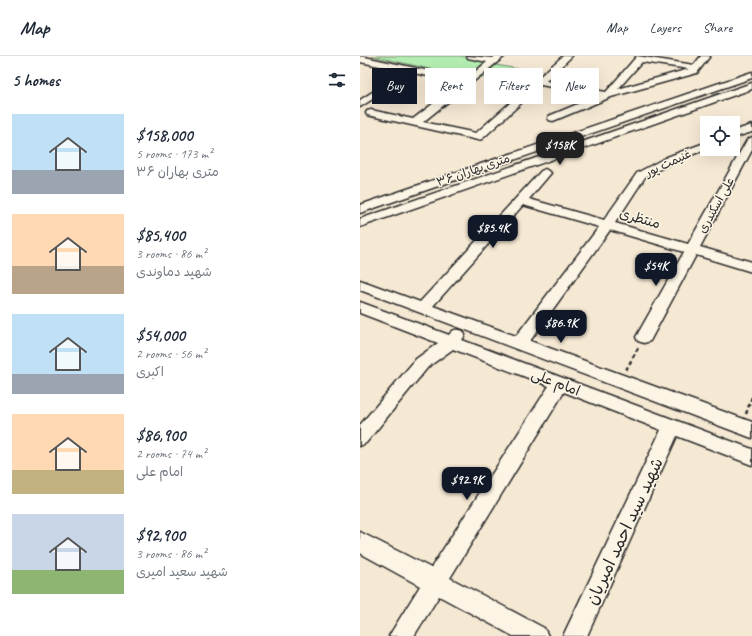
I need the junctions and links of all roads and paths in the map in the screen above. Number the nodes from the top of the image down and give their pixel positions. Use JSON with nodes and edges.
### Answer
{"nodes":[{"id":1,"x":363,"y":56,"type":"edge"},
{"id":2,"x":471,"y":56,"type":"edge"},
{"id":3,"x":568,"y":56,"type":"edge"},
{"id":4,"x":706,"y":56,"type":"edge"},
{"id":5,"x":641,"y":57,"type":"edge"},
{"id":6,"x":360,"y":58,"type":"edge"},
{"id":7,"x":497,"y":58,"type":"edge"},
{"id":8,"x":404,"y":68,"type":"edge"},
{"id":9,"x":700,"y":73,"type":"junction"},
{"id":10,"x":476,"y":75,"type":"edge"},
{"id":11,"x":752,"y":75,"type":"edge"},
{"id":12,"x":543,"y":78,"type":"edge"},
{"id":13,"x":543,"y":83,"type":"edge"},
{"id":14,"x":721,"y":85,"type":"junction"},
{"id":15,"x":752,"y":86,"type":"edge"},
{"id":16,"x":608,"y":95,"type":"junction"},
{"id":17,"x":372,"y":97,"type":"edge"},
{"id":18,"x":439,"y":104,"type":"edge"},
{"id":19,"x":515,"y":104,"type":"edge"},
{"id":20,"x":360,"y":105,"type":"edge"},
{"id":21,"x":553,"y":118,"type":"dead end"},
{"id":22,"x":416,"y":122,"type":"junction"},
{"id":23,"x":752,"y":128,"type":"edge"},
{"id":24,"x":740,"y":132,"type":"edge"},
{"id":25,"x":752,"y":140,"type":"edge"},
{"id":26,"x":700,"y":148,"type":"edge"},
{"id":27,"x":545,"y":173,"type":"dead end"},
{"id":28,"x":520,"y":200,"type":"junction"},
{"id":29,"x":360,"y":209,"type":"edge"},
{"id":30,"x":360,"y":223,"type":"edge"},
{"id":31,"x":607,"y":225,"type":"junction"},
{"id":32,"x":692,"y":250,"type":"junction"},
{"id":33,"x":752,"y":267,"type":"edge"},
{"id":34,"x":360,"y":285,"type":"edge"},
{"id":35,"x":360,"y":307,"type":"edge"},
{"id":36,"x":423,"y":308,"type":"junction"},
{"id":37,"x":446,"y":317,"type":"junction"},
{"id":38,"x":466,"y":324,"type":"junction"},
{"id":39,"x":431,"y":334,"type":"junction"},
{"id":40,"x":644,"y":337,"type":"joint"},
{"id":41,"x":452,"y":342,"type":"junction"},
{"id":42,"x":519,"y":344,"type":"junction"},
{"id":43,"x":422,"y":363,"type":"junction"},
{"id":44,"x":619,"y":381,"type":"junction"},
{"id":45,"x":560,"y":384,"type":"junction"},
{"id":46,"x":672,"y":426,"type":"junction"},
{"id":47,"x":752,"y":430,"type":"edge"},
{"id":48,"x":360,"y":438,"type":"edge"},
{"id":49,"x":752,"y":457,"type":"edge"},
{"id":50,"x":360,"y":542,"type":"edge"},
{"id":51,"x":435,"y":582,"type":"junction"},
{"id":52,"x":401,"y":636,"type":"edge"},
{"id":53,"x":536,"y":636,"type":"edge"},
{"id":54,"x":575,"y":636,"type":"edge"}],
"edges":[{"from":1,"to":6,"type":"street"},
{"from":2,"to":7,"type":"street"},
{"from":3,"to":12,"type":"street"},
{"from":4,"to":9,"type":"street"},
{"from":5,"to":9,"type":"street"},
{"from":5,"to":16,"type":"street"},
{"from":6,"to":8,"type":"street"},
{"from":7,"to":10,"type":"street"},
{"from":9,"to":14,"type":"street"},
{"from":9,"to":16,"type":"street"},
{"from":11,"to":14,"type":"street","name":"۳۶ متری بهاران"},
{"from":13,"to":16,"type":"street"},
{"from":14,"to":29,"type":"street","name":"۳۶ متری بهاران"},
{"from":15,"to":30,"type":"street","name":"۳۶ متری بهاران"},
{"from":16,"to":21,"type":"street"},
{"from":17,"to":20,"type":"street"},
{"from":18,"to":22,"type":"street"},
{"from":19,"to":22,"type":"street"},
{"from":20,"to":22,"type":"street"},
{"from":23,"to":24,"type":"street"},
{"from":25,"to":32,"type":"street","name":"علی اسکندری"},
{"from":26,"to":31,"type":"street","name":"غنیمت پور"},
{"from":27,"to":28,"type":"street"},
{"from":28,"to":31,"type":"street","name":"منتظری"},
{"from":28,"to":36,"type":"street"},
{"from":31,"to":32,"type":"street","name":"منتظری"},
{"from":31,"to":42,"type":"street","name":"غنیمت پور"},
{"from":32,"to":33,"type":"street","name":"منتظری"},
{"from":32,"to":40,"type":"street","name":"علی اسکندری"},
{"from":34,"to":36,"type":"street","name":"امام علی"},
{"from":35,"to":39,"type":"street","name":"امام علی"},
{"from":36,"to":37,"type":"street","name":"امام علی"},
{"from":37,"to":38,"type":"street","name":"امام علی"},
{"from":37,"to":39,"type":"street"},
{"from":38,"to":41,"type":"street"},
{"from":38,"to":42,"type":"street","name":"امام علی"},
{"from":39,"to":41,"type":"street","name":"امام علی"},
{"from":39,"to":43,"type":"street"},
{"from":40,"to":44,"type":"path"},
{"from":41,"to":43,"type":"street"},
{"from":41,"to":45,"type":"street","name":"امام علی"},
{"from":42,"to":44,"type":"street","name":"امام علی"},
{"from":43,"to":48,"type":"street"},
{"from":44,"to":47,"type":"street","name":"امام علی"},
{"from":45,"to":46,"type":"street","name":"امام علی"},
{"from":45,"to":51,"type":"street"},
{"from":46,"to":49,"type":"street","name":"امام علی"},
{"from":46,"to":54,"type":"street","name":"شهید سید احمد امیریان"},
{"from":50,"to":51,"type":"street"},
{"from":51,"to":52,"type":"street"},
{"from":51,"to":53,"type":"street"}]}
